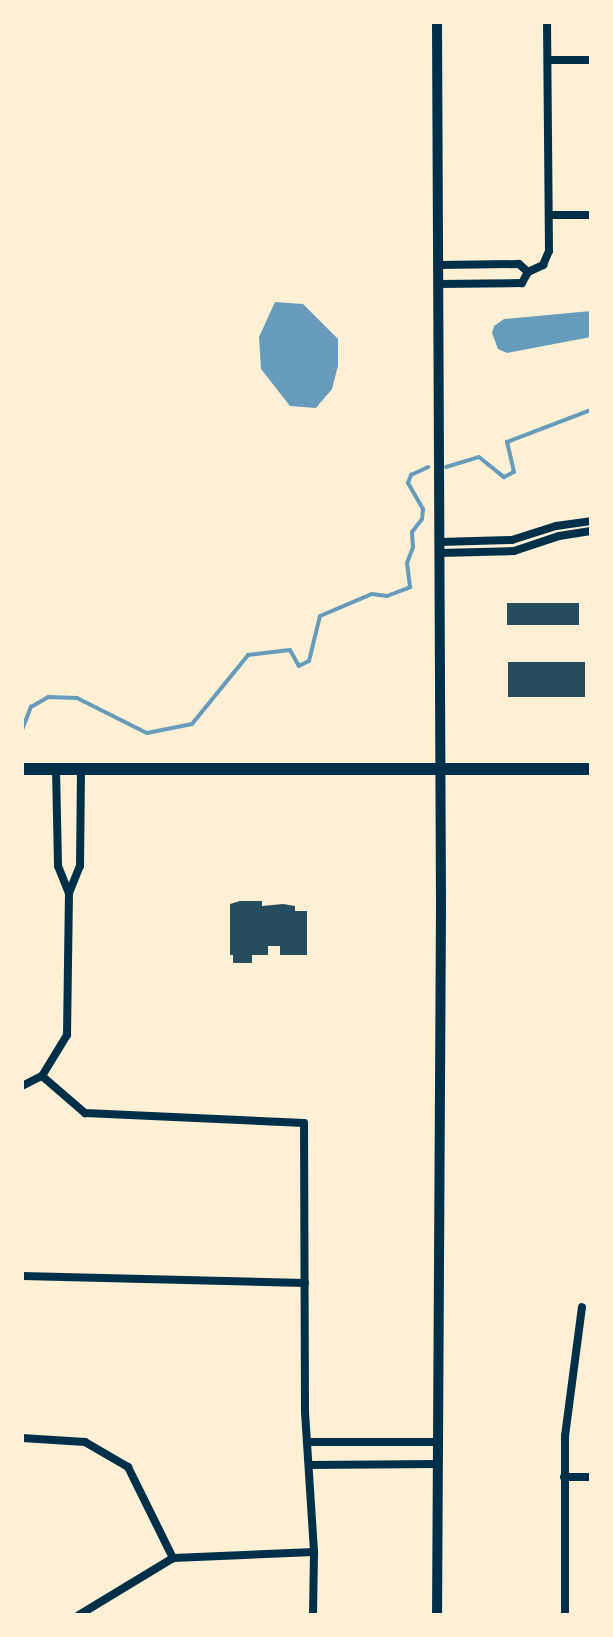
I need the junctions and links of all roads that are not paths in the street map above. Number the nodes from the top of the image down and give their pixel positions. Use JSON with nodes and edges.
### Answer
{"nodes":[{"id":1,"x":437,"y":22,"type":"edge"},
{"id":2,"x":547,"y":22,"type":"edge"},
{"id":3,"x":548,"y":60,"type":"junction"},
{"id":4,"x":591,"y":60,"type":"edge"},
{"id":5,"x":549,"y":215,"type":"junction"},
{"id":6,"x":591,"y":215,"type":"edge"},
{"id":7,"x":493,"y":264,"type":"junction"},
{"id":8,"x":438,"y":265,"type":"junction"},
{"id":9,"x":528,"y":272,"type":"junction"},
{"id":10,"x":494,"y":283,"type":"junction"},
{"id":11,"x":438,"y":284,"type":"junction"},
{"id":12,"x":591,"y":521,"type":"edge"},
{"id":13,"x":591,"y":531,"type":"edge"},
{"id":14,"x":439,"y":547,"type":"junction"},
{"id":15,"x":22,"y":769,"type":"edge"},
{"id":16,"x":56,"y":769,"type":"junction"},
{"id":17,"x":81,"y":769,"type":"junction"},
{"id":18,"x":440,"y":769,"type":"junction"},
{"id":19,"x":591,"y":769,"type":"edge"},
{"id":20,"x":69,"y":893,"type":"junction"},
{"id":21,"x":42,"y":1076,"type":"junction"},
{"id":22,"x":22,"y":1086,"type":"edge"},
{"id":23,"x":22,"y":1276,"type":"edge"},
{"id":24,"x":305,"y":1283,"type":"junction"},
{"id":25,"x":582,"y":1307,"type":"dead end"},
{"id":26,"x":22,"y":1438,"type":"edge"},
{"id":27,"x":307,"y":1442,"type":"junction"},
{"id":28,"x":436,"y":1442,"type":"junction"},
{"id":29,"x":436,"y":1464,"type":"junction"},
{"id":30,"x":309,"y":1465,"type":"junction"},
{"id":31,"x":564,"y":1477,"type":"junction"},
{"id":32,"x":591,"y":1477,"type":"edge"},
{"id":33,"x":314,"y":1552,"type":"junction"},
{"id":34,"x":173,"y":1558,"type":"junction"},
{"id":35,"x":79,"y":1615,"type":"edge"},
{"id":36,"x":313,"y":1615,"type":"edge"},
{"id":37,"x":437,"y":1615,"type":"edge"},
{"id":38,"x":565,"y":1615,"type":"edge"}],
"edges":[{"from":1,"to":8,"type":"street"},
{"from":2,"to":3,"type":"street"},
{"from":3,"to":4,"type":"street"},
{"from":3,"to":5,"type":"street"},
{"from":5,"to":6,"type":"street"},
{"from":5,"to":9,"type":"street"},
{"from":7,"to":8,"type":"street"},
{"from":7,"to":9,"type":"street"},
{"from":7,"to":10,"type":"street"},
{"from":8,"to":11,"type":"street"},
{"from":9,"to":10,"type":"street"},
{"from":10,"to":11,"type":"street"},
{"from":11,"to":14,"type":"street"},
{"from":12,"to":14,"type":"street"},
{"from":13,"to":14,"type":"street"},
{"from":14,"to":18,"type":"street"},
{"from":15,"to":16,"type":"main road"},
{"from":16,"to":17,"type":"main road"},
{"from":16,"to":20,"type":"street"},
{"from":17,"to":18,"type":"main road"},
{"from":17,"to":20,"type":"street"},
{"from":18,"to":19,"type":"main road"},
{"from":18,"to":28,"type":"street"},
{"from":20,"to":21,"type":"street"},
{"from":21,"to":22,"type":"street"},
{"from":21,"to":24,"type":"street"},
{"from":23,"to":24,"type":"street"},
{"from":24,"to":27,"type":"street"},
{"from":25,"to":31,"type":"street"},
{"from":26,"to":34,"type":"street"},
{"from":27,"to":28,"type":"street"},
{"from":27,"to":30,"type":"street"},
{"from":28,"to":29,"type":"street"},
{"from":29,"to":30,"type":"street"},
{"from":29,"to":37,"type":"street"},
{"from":30,"to":33,"type":"street"},
{"from":31,"to":32,"type":"street"},
{"from":31,"to":38,"type":"street"},
{"from":33,"to":34,"type":"street"},
{"from":33,"to":36,"type":"street"},
{"from":34,"to":35,"type":"street"}]}
